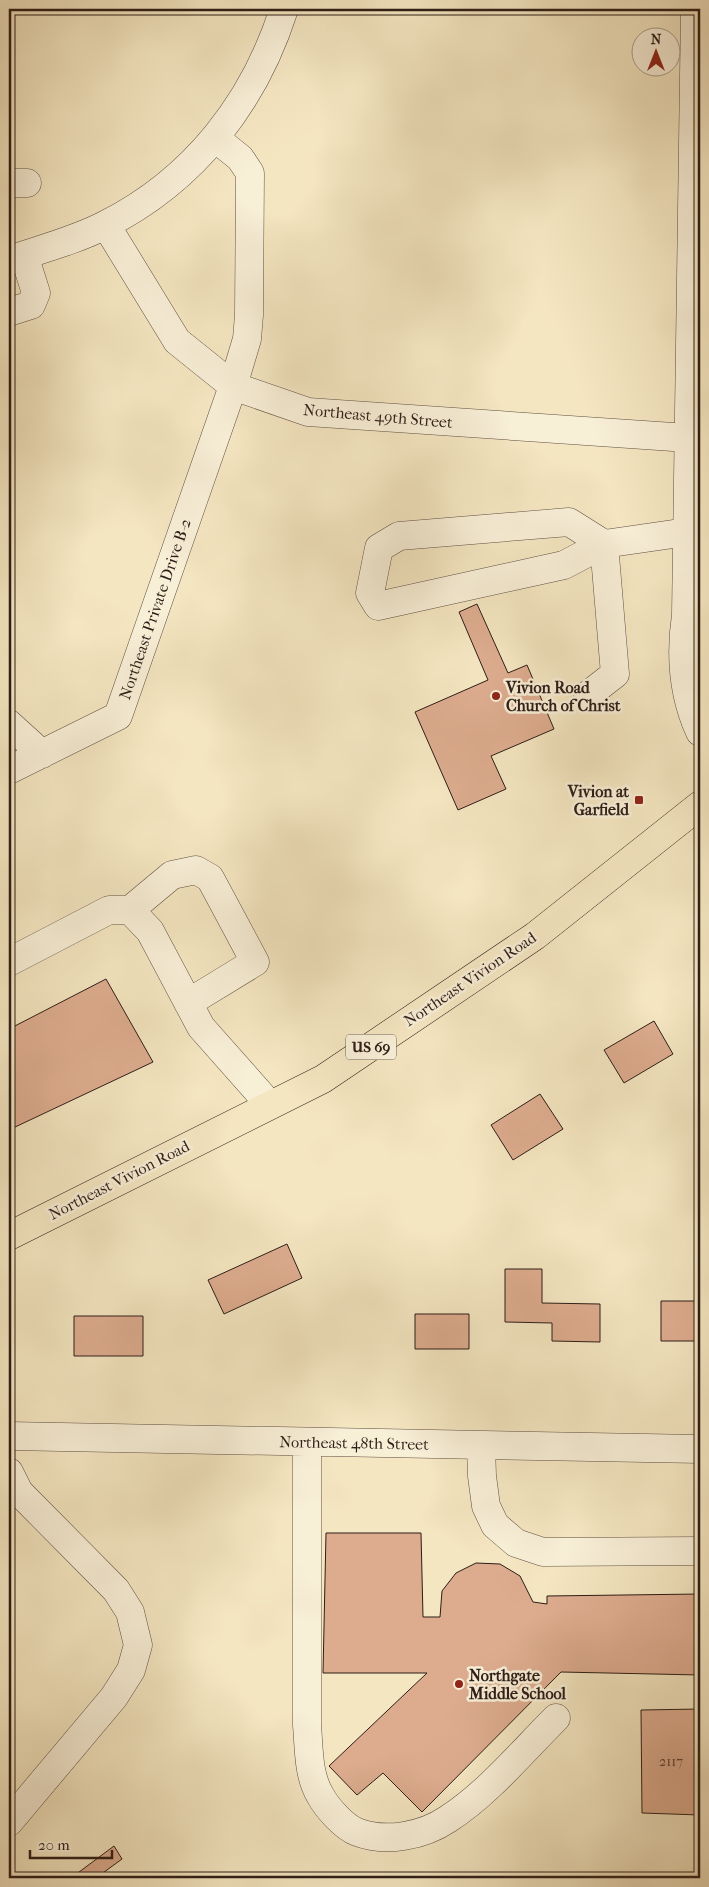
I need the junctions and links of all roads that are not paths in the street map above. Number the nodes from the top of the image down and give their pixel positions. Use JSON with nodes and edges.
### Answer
{"nodes":[{"id":1,"x":284,"y":9,"type":"edge"},
{"id":2,"x":695,"y":9,"type":"edge"},
{"id":3,"x":214,"y":138,"type":"junction"},
{"id":4,"x":106,"y":225,"type":"junction"},
{"id":5,"x":16,"y":258,"type":"edge"},
{"id":6,"x":9,"y":312,"type":"edge"},
{"id":7,"x":233,"y":386,"type":"junction"},
{"id":8,"x":688,"y":438,"type":"junction"},
{"id":9,"x":687,"y":532,"type":"junction"},
{"id":10,"x":604,"y":544,"type":"junction"},
{"id":11,"x":588,"y":695,"type":"dead end"},
{"id":12,"x":9,"y":724,"type":"edge"},
{"id":13,"x":700,"y":732,"type":"edge"},
{"id":14,"x":42,"y":754,"type":"junction"},
{"id":15,"x":9,"y":770,"type":"edge"},
{"id":16,"x":700,"y":805,"type":"edge"},
{"id":17,"x":130,"y":910,"type":"junction"},
{"id":18,"x":9,"y":962,"type":"edge"},
{"id":19,"x":188,"y":1003,"type":"junction"},
{"id":20,"x":270,"y":1106,"type":"junction"},
{"id":21,"x":9,"y":1236,"type":"edge"},
{"id":22,"x":9,"y":1436,"type":"edge"},
{"id":23,"x":307,"y":1442,"type":"junction"},
{"id":24,"x":482,"y":1446,"type":"junction"},
{"id":25,"x":700,"y":1449,"type":"edge"},
{"id":26,"x":9,"y":1472,"type":"edge"},
{"id":27,"x":700,"y":1551,"type":"edge"},
{"id":28,"x":556,"y":1718,"type":"dead end"},
{"id":29,"x":9,"y":1822,"type":"edge"}],
"edges":[{"from":1,"to":3,"type":"street"},
{"from":2,"to":8,"type":"street"},
{"from":3,"to":4,"type":"street"},
{"from":3,"to":7,"type":"street","name":"Northeast Private Drive B-2"},
{"from":4,"to":5,"type":"street"},
{"from":4,"to":7,"type":"street","name":"Northeast 49th Street"},
{"from":5,"to":6,"type":"street"},
{"from":7,"to":8,"type":"street","name":"Northeast 49th Street"},
{"from":7,"to":14,"type":"street","name":"Northeast Private Drive B-2"},
{"from":8,"to":9,"type":"street"},
{"from":9,"to":10,"type":"street"},
{"from":9,"to":13,"type":"street"},
{"from":10,"to":10,"type":"street"},
{"from":10,"to":11,"type":"street"},
{"from":12,"to":14,"type":"street"},
{"from":14,"to":15,"type":"street","name":"Northeast Private Drive B-2"},
{"from":16,"to":20,"type":"main road","name":"Northeast Vivion Road","number":"US 69"},
{"from":17,"to":18,"type":"street"},
{"from":17,"to":19,"type":"street"},
{"from":17,"to":19,"type":"street"},
{"from":19,"to":20,"type":"street"},
{"from":20,"to":21,"type":"main road","name":"Northeast Vivion Road","number":"US 69"},
{"from":22,"to":23,"type":"street","name":"Northeast 48th Street"},
{"from":23,"to":24,"type":"street","name":"Northeast 48th Street"},
{"from":23,"to":28,"type":"street"},
{"from":24,"to":25,"type":"street","name":"Northeast 48th Street"},
{"from":24,"to":27,"type":"street"},
{"from":26,"to":29,"type":"street"}]}
